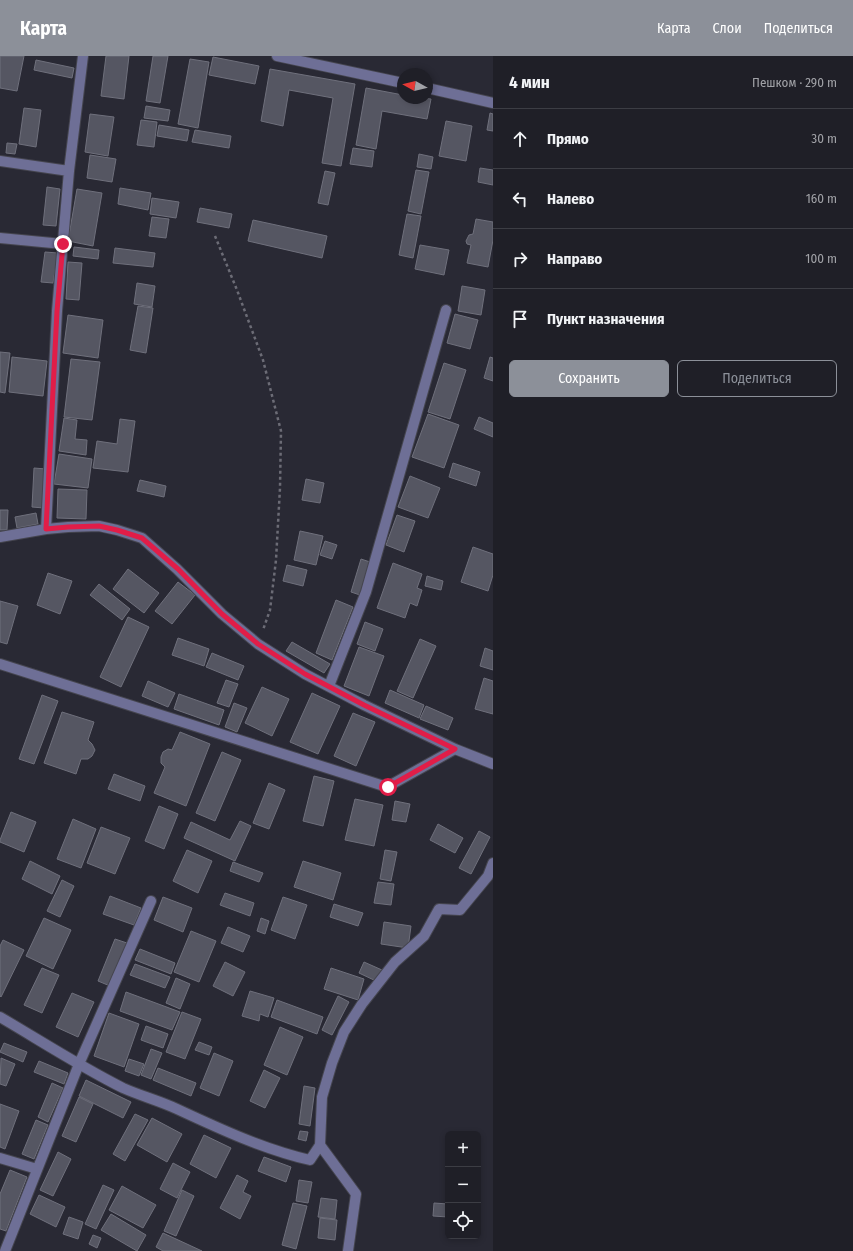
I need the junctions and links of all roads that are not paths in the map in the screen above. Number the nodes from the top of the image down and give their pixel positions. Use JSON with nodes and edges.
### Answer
{"nodes":[{"id":1,"x":83,"y":56,"type":"edge"},
{"id":2,"x":277,"y":56,"type":"edge"},
{"id":3,"x":397,"y":82,"type":"edge"},
{"id":4,"x":433,"y":89,"type":"edge"},
{"id":5,"x":493,"y":103,"type":"edge"},
{"id":6,"x":0,"y":161,"type":"edge"},
{"id":7,"x":69,"y":171,"type":"junction"},
{"id":8,"x":0,"y":238,"type":"edge"},
{"id":9,"x":63,"y":244,"type":"junction"},
{"id":10,"x":446,"y":310,"type":"dead end"},
{"id":11,"x":46,"y":529,"type":"junction"},
{"id":12,"x":0,"y":537,"type":"edge"},
{"id":13,"x":0,"y":664,"type":"edge"},
{"id":14,"x":329,"y":686,"type":"junction"},
{"id":15,"x":455,"y":749,"type":"junction"},
{"id":16,"x":493,"y":764,"type":"edge"},
{"id":17,"x":493,"y":863,"type":"edge"},
{"id":18,"x":151,"y":901,"type":"dead end"},
{"id":19,"x":0,"y":1017,"type":"edge"},
{"id":20,"x":79,"y":1064,"type":"junction"},
{"id":21,"x":320,"y":1145,"type":"junction"},
{"id":22,"x":0,"y":1158,"type":"edge"},
{"id":23,"x":37,"y":1169,"type":"junction"},
{"id":24,"x":4,"y":1251,"type":"edge"},
{"id":25,"x":348,"y":1251,"type":"edge"}],
"edges":[{"from":1,"to":7,"type":"street"},
{"from":2,"to":3,"type":"street"},
{"from":4,"to":5,"type":"street"},
{"from":6,"to":7,"type":"street"},
{"from":7,"to":9,"type":"street"},
{"from":8,"to":9,"type":"street"},
{"from":9,"to":11,"type":"street"},
{"from":10,"to":14,"type":"street"},
{"from":11,"to":12,"type":"street"},
{"from":11,"to":14,"type":"street"},
{"from":13,"to":15,"type":"street"},
{"from":14,"to":15,"type":"street"},
{"from":15,"to":16,"type":"street"},
{"from":17,"to":21,"type":"street"},
{"from":18,"to":20,"type":"street"},
{"from":19,"to":20,"type":"street"},
{"from":20,"to":21,"type":"street"},
{"from":20,"to":23,"type":"street"},
{"from":21,"to":25,"type":"street"},
{"from":22,"to":23,"type":"street"},
{"from":23,"to":24,"type":"street"}]}
